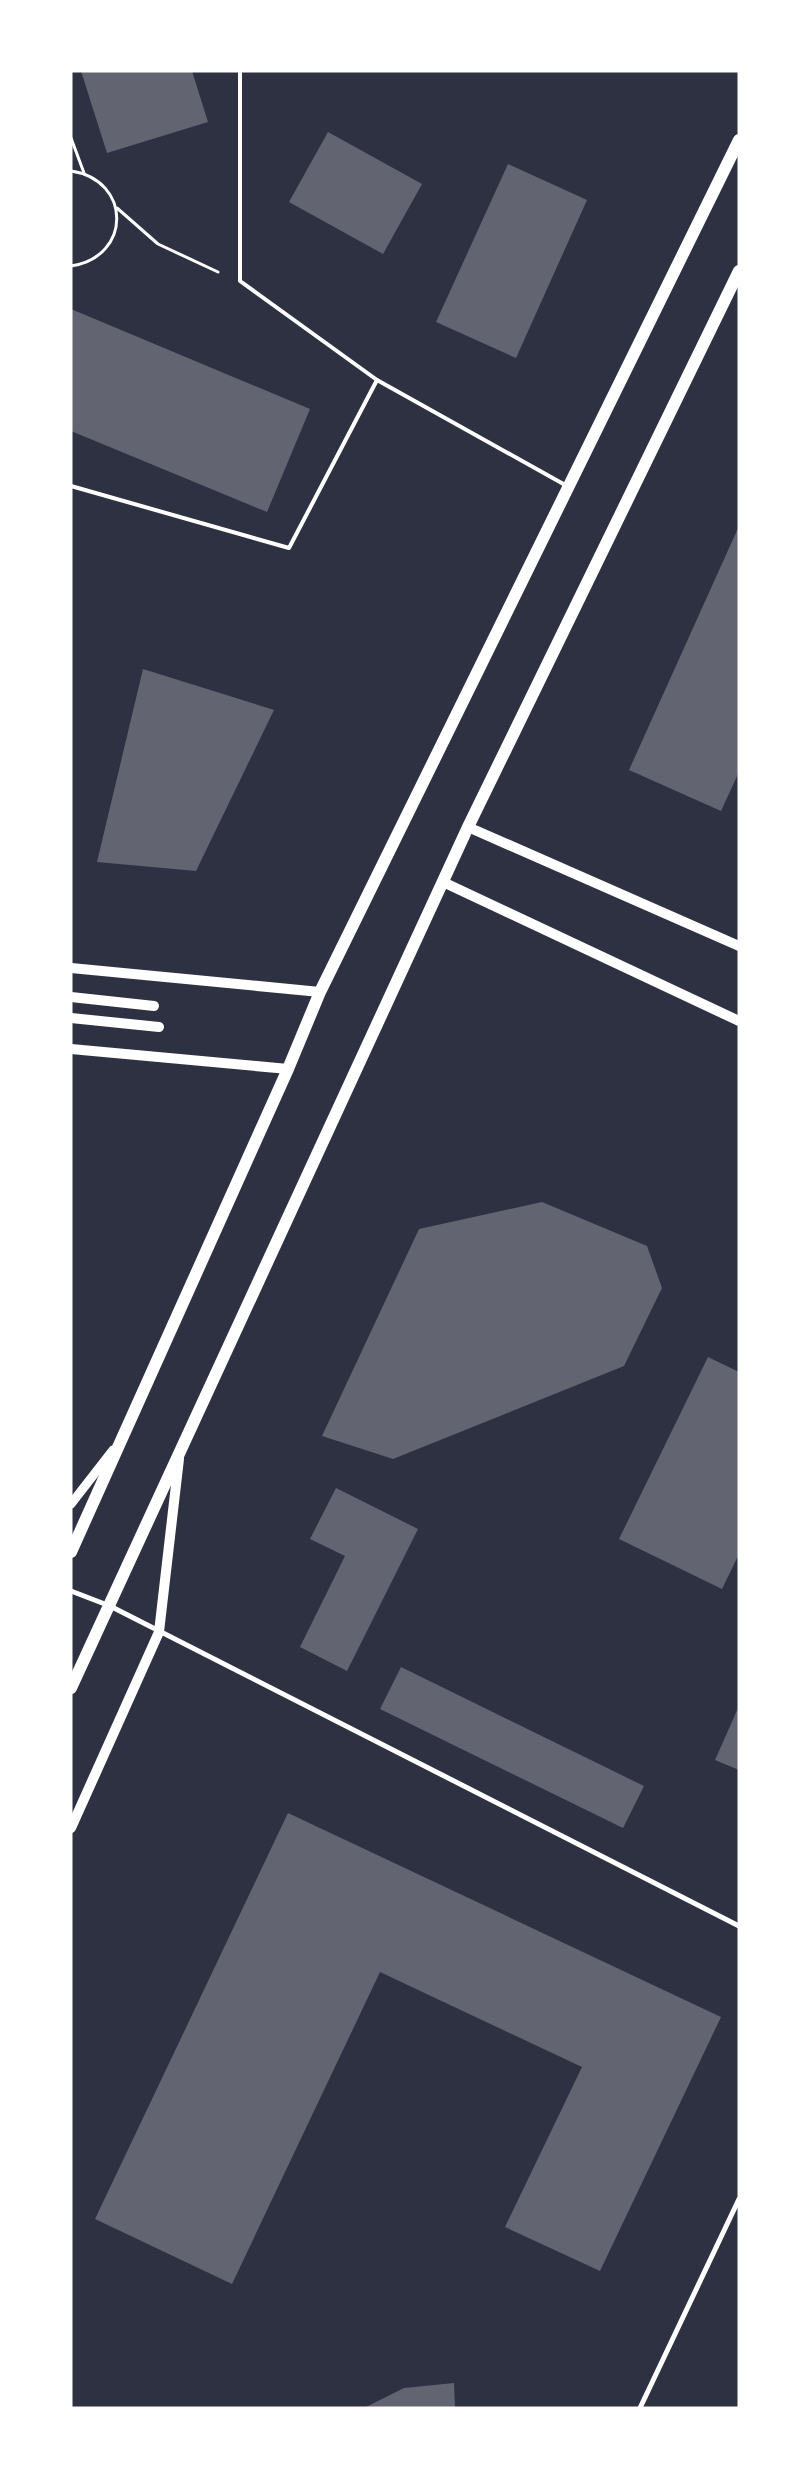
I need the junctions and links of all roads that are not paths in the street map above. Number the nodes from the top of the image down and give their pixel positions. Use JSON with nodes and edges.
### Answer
{"nodes":[{"id":1,"x":240,"y":71,"type":"edge"},
{"id":2,"x":739,"y":140,"type":"edge"},
{"id":3,"x":739,"y":271,"type":"edge"},
{"id":4,"x":378,"y":380,"type":"junction"},
{"id":5,"x":71,"y":486,"type":"edge"},
{"id":6,"x":569,"y":487,"type":"junction"},
{"id":7,"x":468,"y":827,"type":"junction"},
{"id":8,"x":443,"y":882,"type":"junction"},
{"id":9,"x":739,"y":946,"type":"edge"},
{"id":10,"x":71,"y":968,"type":"edge"},
{"id":11,"x":320,"y":992,"type":"junction"},
{"id":12,"x":71,"y":997,"type":"edge"},
{"id":13,"x":154,"y":1006,"type":"dead end"},
{"id":14,"x":71,"y":1018,"type":"edge"},
{"id":15,"x":739,"y":1021,"type":"edge"},
{"id":16,"x":159,"y":1027,"type":"dead end"},
{"id":17,"x":71,"y":1049,"type":"edge"},
{"id":18,"x":288,"y":1069,"type":"junction"},
{"id":19,"x":122,"y":1438,"type":"junction"},
{"id":20,"x":180,"y":1455,"type":"junction"},
{"id":21,"x":71,"y":1504,"type":"edge"},
{"id":22,"x":71,"y":1552,"type":"edge"},
{"id":23,"x":71,"y":1591,"type":"edge"},
{"id":24,"x":110,"y":1606,"type":"junction"},
{"id":25,"x":159,"y":1632,"type":"junction"},
{"id":26,"x":71,"y":1688,"type":"edge"},
{"id":27,"x":71,"y":1828,"type":"edge"},
{"id":28,"x":739,"y":1926,"type":"edge"},
{"id":29,"x":739,"y":2199,"type":"edge"},
{"id":30,"x":640,"y":2408,"type":"edge"}],
"edges":[{"from":1,"to":4,"type":"lane"},
{"from":2,"to":6,"type":"main road"},
{"from":3,"to":7,"type":"main road"},
{"from":4,"to":5,"type":"lane"},
{"from":4,"to":6,"type":"lane"},
{"from":6,"to":11,"type":"main road"},
{"from":7,"to":8,"type":"main road"},
{"from":7,"to":9,"type":"main road"},
{"from":8,"to":15,"type":"main road"},
{"from":8,"to":20,"type":"main road"},
{"from":10,"to":11,"type":"main road"},
{"from":11,"to":18,"type":"main road"},
{"from":12,"to":13,"type":"main road"},
{"from":14,"to":16,"type":"main road"},
{"from":17,"to":18,"type":"main road"},
{"from":18,"to":19,"type":"main road"},
{"from":19,"to":21,"type":"street"},
{"from":19,"to":22,"type":"main road"},
{"from":20,"to":24,"type":"main road"},
{"from":20,"to":25,"type":"main road"},
{"from":23,"to":24,"type":"street"},
{"from":24,"to":25,"type":"street"},
{"from":24,"to":26,"type":"main road"},
{"from":25,"to":27,"type":"main road"},
{"from":25,"to":28,"type":"street"},
{"from":29,"to":30,"type":"street"}]}
